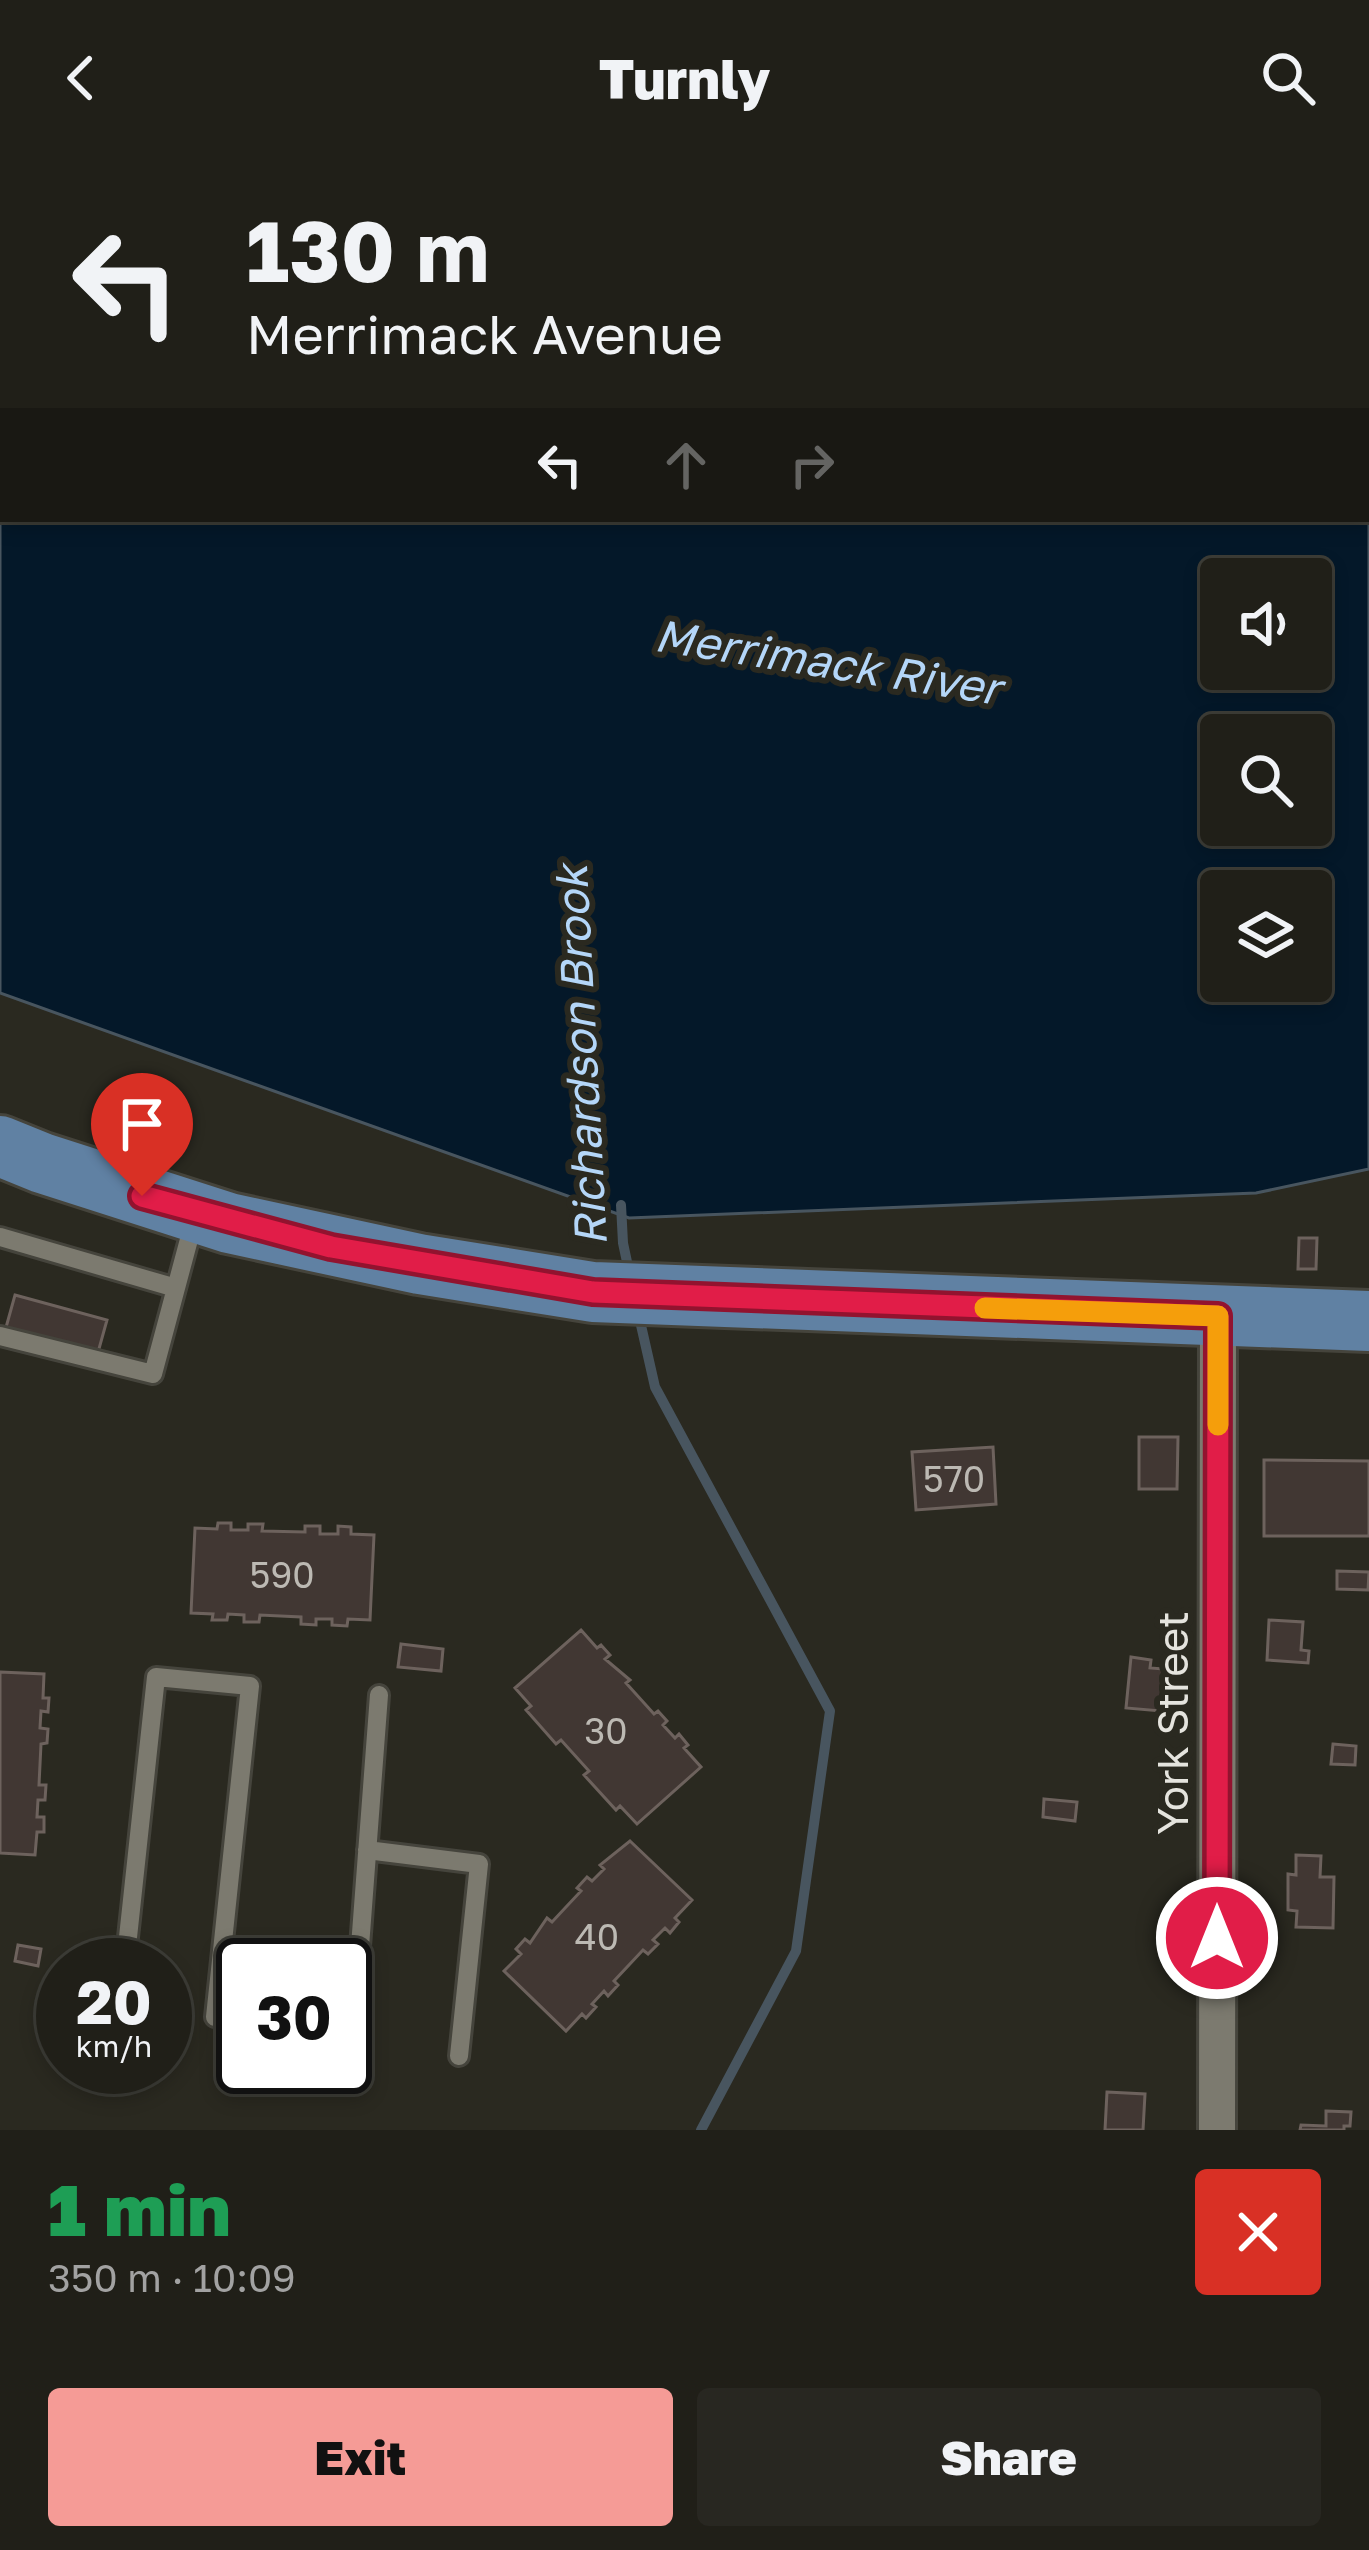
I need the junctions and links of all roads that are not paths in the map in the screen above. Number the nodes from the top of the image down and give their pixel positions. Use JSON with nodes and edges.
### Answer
{"nodes":[{"id":1,"x":0,"y":1146,"type":"edge"},
{"id":2,"x":196,"y":1213,"type":"junction"},
{"id":3,"x":0,"y":1237,"type":"edge"},
{"id":4,"x":176,"y":1288,"type":"junction"},
{"id":5,"x":1218,"y":1316,"type":"junction"},
{"id":6,"x":1369,"y":1321,"type":"edge"},
{"id":7,"x":0,"y":1336,"type":"edge"},
{"id":8,"x":379,"y":1695,"type":"dead end"},
{"id":9,"x":367,"y":1850,"type":"junction"},
{"id":10,"x":128,"y":1938,"type":"edge"},
{"id":11,"x":360,"y":1938,"type":"edge"},
{"id":12,"x":215,"y":2017,"type":"dead end"},
{"id":13,"x":459,"y":2056,"type":"dead end"},
{"id":14,"x":1216,"y":2130,"type":"edge"}],
"edges":[{"from":1,"to":2,"type":"main road"},
{"from":2,"to":4,"type":"lane"},
{"from":2,"to":5,"type":"main road"},
{"from":3,"to":4,"type":"lane"},
{"from":4,"to":7,"type":"lane"},
{"from":5,"to":6,"type":"main road"},
{"from":5,"to":14,"type":"street","name":"York Street"},
{"from":8,"to":9,"type":"lane"},
{"from":9,"to":11,"type":"lane"},
{"from":9,"to":13,"type":"lane"},
{"from":10,"to":12,"type":"lane"}]}
